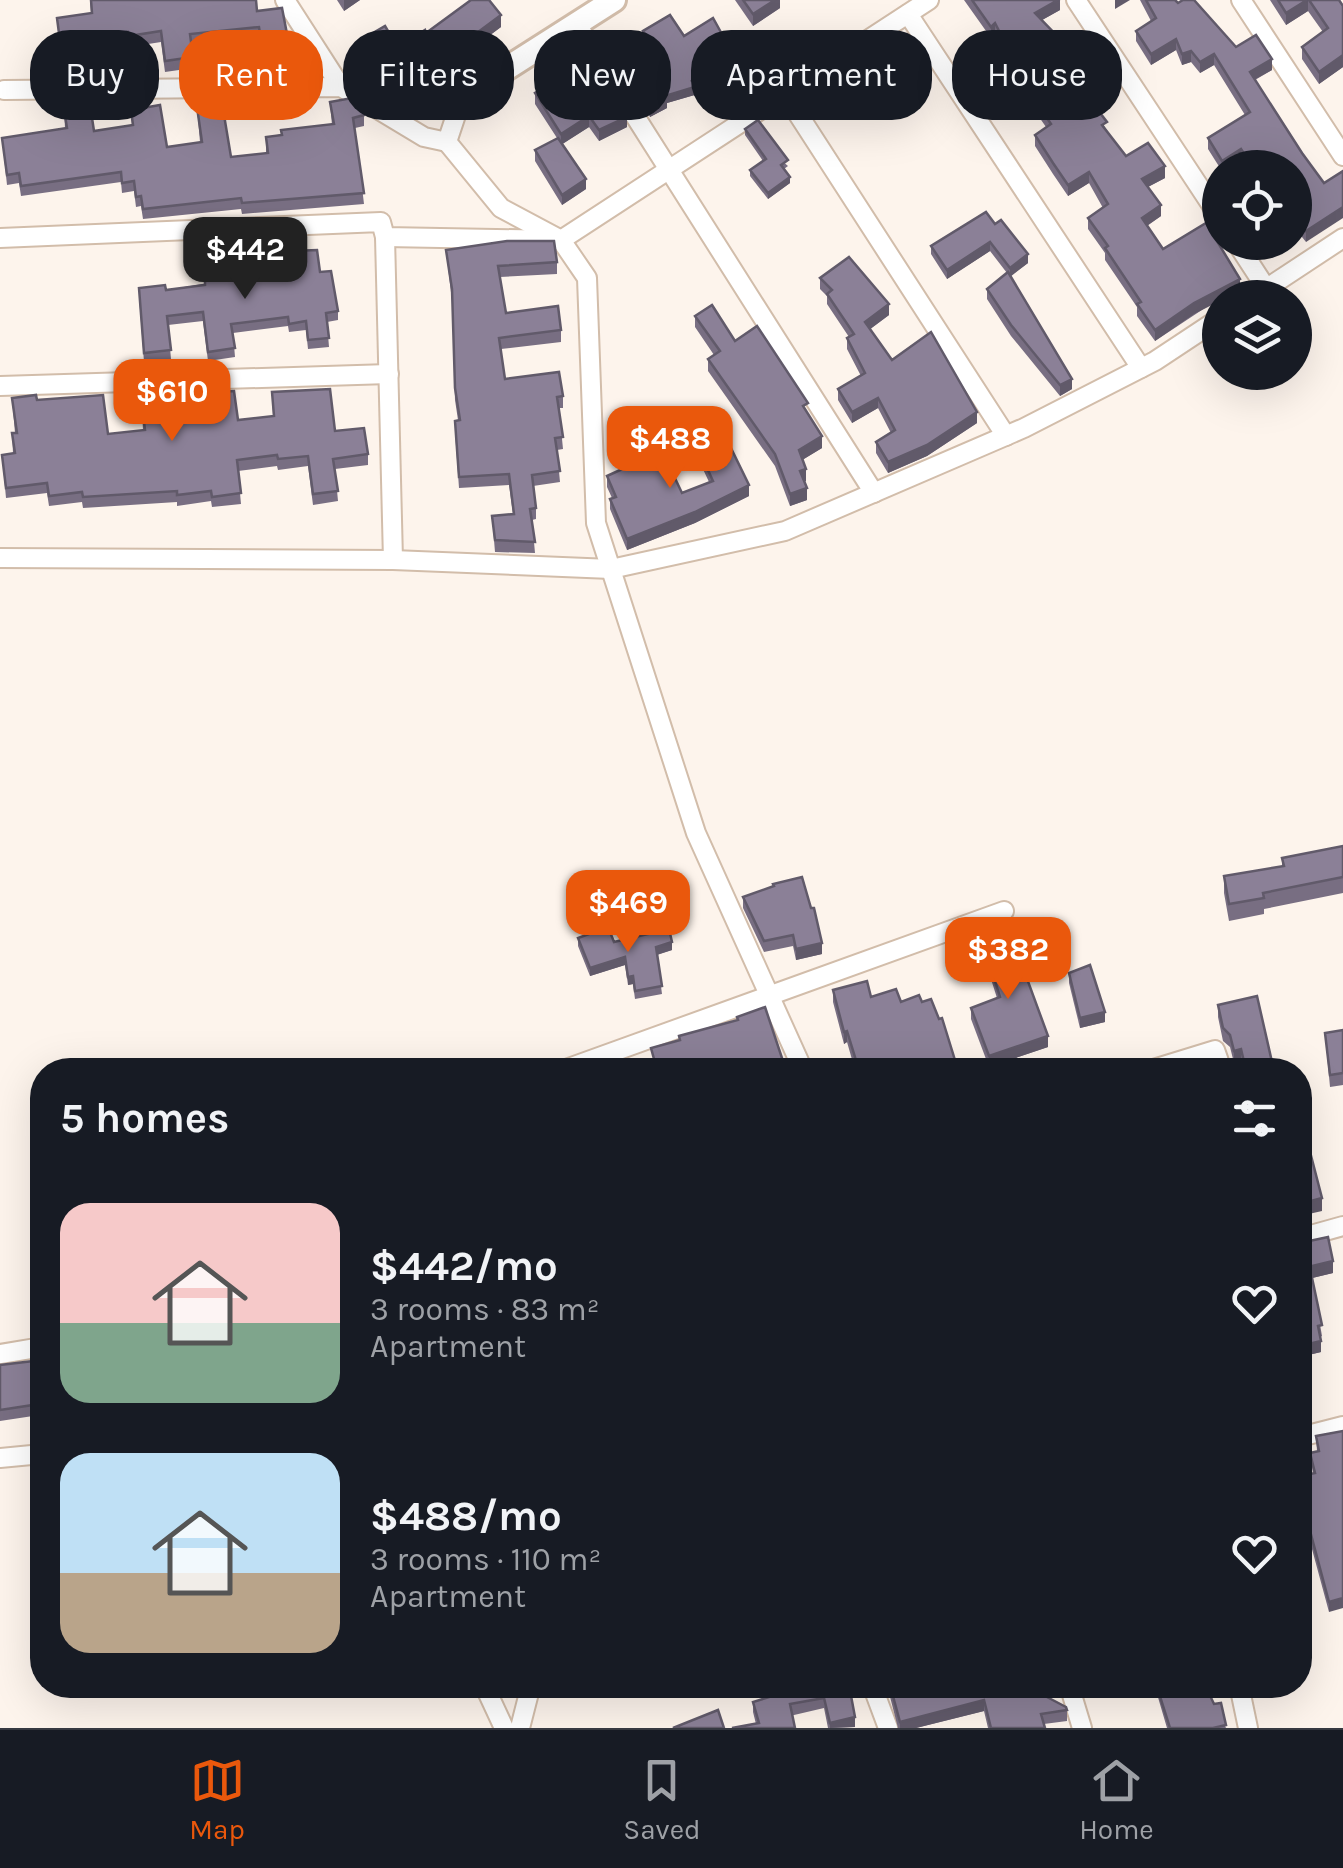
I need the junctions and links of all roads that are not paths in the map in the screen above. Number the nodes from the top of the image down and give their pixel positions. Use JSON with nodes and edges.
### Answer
{"nodes":[{"id":1,"x":285,"y":0,"type":"edge"},
{"id":2,"x":929,"y":0,"type":"edge"},
{"id":3,"x":1076,"y":0,"type":"edge"},
{"id":4,"x":1241,"y":0,"type":"edge"},
{"id":5,"x":605,"y":2,"type":"edge"},
{"id":6,"x":908,"y":14,"type":"junction"},
{"id":7,"x":576,"y":24,"type":"junction"},
{"id":8,"x":883,"y":30,"type":"edge"},
{"id":9,"x":514,"y":64,"type":"edge"},
{"id":10,"x":341,"y":87,"type":"junction"},
{"id":11,"x":4,"y":90,"type":"dead end"},
{"id":12,"x":454,"y":120,"type":"edge"},
{"id":13,"x":746,"y":120,"type":"edge"},
{"id":14,"x":802,"y":120,"type":"edge"},
{"id":15,"x":447,"y":142,"type":"junction"},
{"id":16,"x":1343,"y":156,"type":"edge"},
{"id":17,"x":669,"y":171,"type":"junction"},
{"id":18,"x":1202,"y":191,"type":"edge"},
{"id":19,"x":385,"y":237,"type":"junction"},
{"id":20,"x":0,"y":238,"type":"edge"},
{"id":21,"x":1343,"y":238,"type":"edge"},
{"id":22,"x":561,"y":240,"type":"junction"},
{"id":23,"x":1279,"y":280,"type":"edge"},
{"id":24,"x":1202,"y":329,"type":"edge"},
{"id":25,"x":1140,"y":368,"type":"junction"},
{"id":26,"x":389,"y":374,"type":"junction"},
{"id":27,"x":0,"y":386,"type":"edge"},
{"id":28,"x":1006,"y":436,"type":"junction"},
{"id":29,"x":874,"y":493,"type":"junction"},
{"id":30,"x":0,"y":558,"type":"edge"},
{"id":31,"x":393,"y":560,"type":"junction"},
{"id":32,"x":611,"y":569,"type":"junction"},
{"id":33,"x":1004,"y":910,"type":"dead end"},
{"id":34,"x":770,"y":995,"type":"junction"},
{"id":35,"x":596,"y":1058,"type":"edge"},
{"id":36,"x":798,"y":1058,"type":"edge"},
{"id":37,"x":1189,"y":1058,"type":"edge"},
{"id":38,"x":1218,"y":1058,"type":"edge"},
{"id":39,"x":1343,"y":1226,"type":"edge"},
{"id":40,"x":1312,"y":1235,"type":"edge"},
{"id":41,"x":30,"y":1349,"type":"edge"},
{"id":42,"x":0,"y":1354,"type":"edge"},
{"id":43,"x":1343,"y":1426,"type":"edge"},
{"id":44,"x":1312,"y":1434,"type":"edge"},
{"id":45,"x":30,"y":1455,"type":"edge"},
{"id":46,"x":0,"y":1458,"type":"edge"},
{"id":47,"x":490,"y":1698,"type":"edge"},
{"id":48,"x":528,"y":1698,"type":"edge"},
{"id":49,"x":877,"y":1698,"type":"edge"},
{"id":50,"x":1073,"y":1698,"type":"edge"},
{"id":51,"x":1241,"y":1698,"type":"edge"},
{"id":52,"x":504,"y":1728,"type":"edge"},
{"id":53,"x":520,"y":1728,"type":"edge"},
{"id":54,"x":888,"y":1728,"type":"edge"},
{"id":55,"x":1082,"y":1728,"type":"edge"},
{"id":56,"x":1248,"y":1728,"type":"edge"}],
"edges":[{"from":1,"to":10,"type":"street"},
{"from":2,"to":6,"type":"street"},
{"from":3,"to":18,"type":"street"},
{"from":4,"to":16,"type":"street"},
{"from":5,"to":7,"type":"street"},
{"from":6,"to":8,"type":"street"},
{"from":6,"to":25,"type":"street"},
{"from":7,"to":9,"type":"street"},
{"from":7,"to":17,"type":"street"},
{"from":10,"to":11,"type":"street"},
{"from":10,"to":15,"type":"street"},
{"from":12,"to":15,"type":"street"},
{"from":13,"to":17,"type":"street"},
{"from":14,"to":28,"type":"street"},
{"from":15,"to":22,"type":"street"},
{"from":17,"to":22,"type":"street"},
{"from":17,"to":29,"type":"street"},
{"from":19,"to":20,"type":"street"},
{"from":19,"to":22,"type":"street"},
{"from":19,"to":26,"type":"street"},
{"from":21,"to":23,"type":"street"},
{"from":22,"to":32,"type":"street"},
{"from":24,"to":25,"type":"street"},
{"from":25,"to":28,"type":"street"},
{"from":26,"to":27,"type":"street"},
{"from":26,"to":31,"type":"street"},
{"from":28,"to":29,"type":"street"},
{"from":29,"to":32,"type":"street"},
{"from":30,"to":31,"type":"street"},
{"from":31,"to":32,"type":"street"},
{"from":32,"to":34,"type":"street"},
{"from":33,"to":34,"type":"street"},
{"from":34,"to":35,"type":"street"},
{"from":34,"to":36,"type":"street"},
{"from":37,"to":38,"type":"street"},
{"from":39,"to":40,"type":"street"},
{"from":41,"to":42,"type":"street"},
{"from":43,"to":44,"type":"street"},
{"from":45,"to":46,"type":"street"},
{"from":47,"to":52,"type":"street"},
{"from":48,"to":53,"type":"street"},
{"from":49,"to":54,"type":"street"},
{"from":50,"to":55,"type":"street"},
{"from":51,"to":56,"type":"street"}]}
